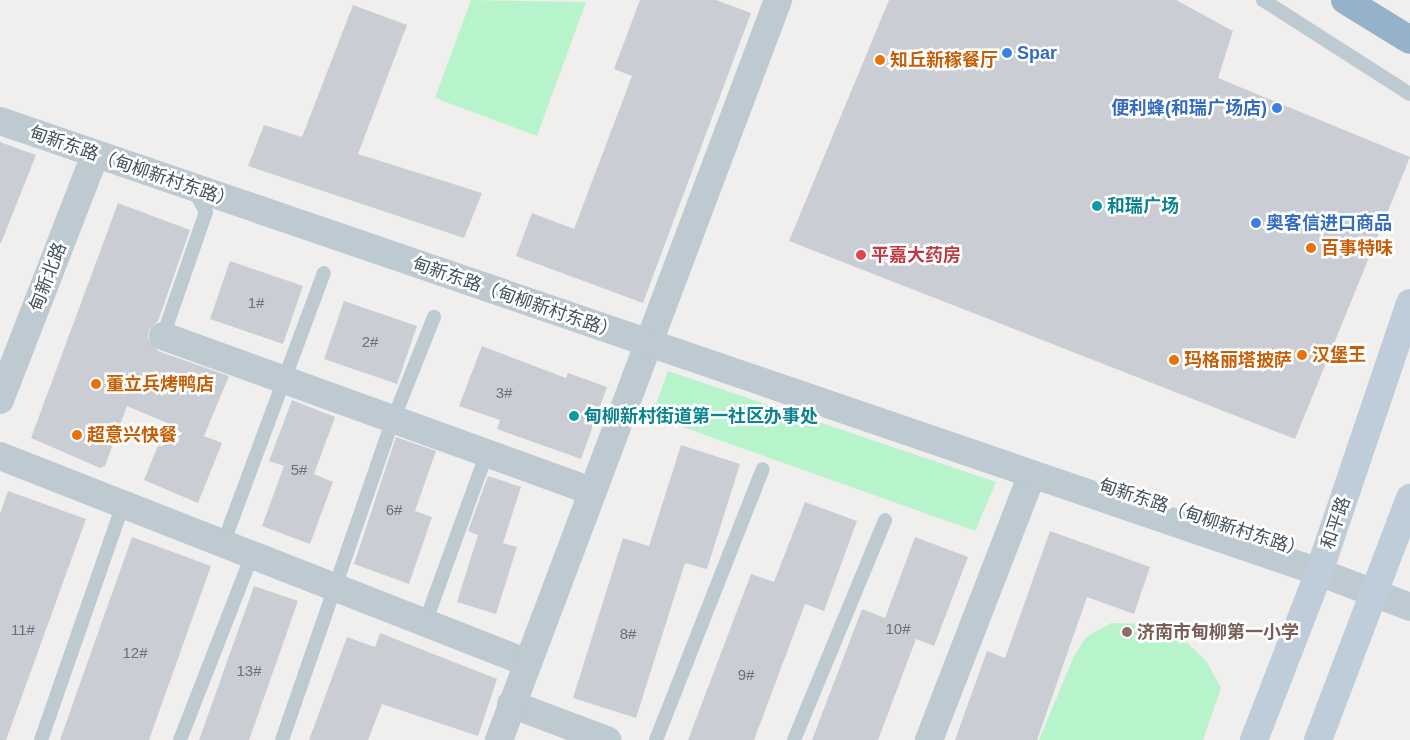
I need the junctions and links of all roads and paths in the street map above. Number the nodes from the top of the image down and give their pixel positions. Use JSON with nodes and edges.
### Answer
{"nodes":[{"id":1,"x":778,"y":0,"type":"edge"},
{"id":2,"x":1263,"y":0,"type":"edge"},
{"id":3,"x":1345,"y":0,"type":"edge"},
{"id":4,"x":1410,"y":40,"type":"edge"},
{"id":5,"x":1410,"y":94,"type":"edge"},
{"id":6,"x":0,"y":120,"type":"edge"},
{"id":7,"x":95,"y":155,"type":"junction"},
{"id":8,"x":193,"y":188,"type":"junction"},
{"id":9,"x":324,"y":272,"type":"dead end"},
{"id":10,"x":1410,"y":303,"type":"edge"},
{"id":11,"x":434,"y":317,"type":"dead end"},
{"id":12,"x":163,"y":336,"type":"joint"},
{"id":13,"x":648,"y":343,"type":"junction"},
{"id":14,"x":283,"y":379,"type":"junction"},
{"id":15,"x":0,"y":400,"type":"edge"},
{"id":16,"x":393,"y":420,"type":"junction"},
{"id":17,"x":487,"y":453,"type":"junction"},
{"id":18,"x":0,"y":456,"type":"edge"},
{"id":19,"x":763,"y":469,"type":"dead end"},
{"id":20,"x":1032,"y":474,"type":"junction"},
{"id":21,"x":592,"y":491,"type":"junction"},
{"id":22,"x":1410,"y":498,"type":"edge"},
{"id":23,"x":123,"y":504,"type":"junction"},
{"id":24,"x":885,"y":520,"type":"dead end"},
{"id":25,"x":224,"y":544,"type":"junction"},
{"id":26,"x":252,"y":555,"type":"junction"},
{"id":27,"x":1322,"y":565,"type":"junction"},
{"id":28,"x":335,"y":587,"type":"junction"},
{"id":29,"x":1388,"y":594,"type":"edge"},
{"id":30,"x":425,"y":623,"type":"junction"},
{"id":31,"x":525,"y":662,"type":"junction"},
{"id":32,"x":511,"y":704,"type":"junction"},
{"id":33,"x":41,"y":740,"type":"edge"},
{"id":34,"x":180,"y":740,"type":"edge"},
{"id":35,"x":282,"y":740,"type":"edge"},
{"id":36,"x":499,"y":740,"type":"edge"},
{"id":37,"x":607,"y":740,"type":"edge"},
{"id":38,"x":656,"y":740,"type":"edge"},
{"id":39,"x":794,"y":740,"type":"edge"},
{"id":40,"x":928,"y":740,"type":"edge"},
{"id":41,"x":1254,"y":740,"type":"edge"},
{"id":42,"x":1318,"y":740,"type":"edge"}],
"edges":[{"from":1,"to":13,"type":"street"},
{"from":2,"to":5,"type":"lane"},
{"from":3,"to":4,"type":"highway"},
{"from":6,"to":7,"type":"street","name":"甸新东路（甸柳新村东路）"},
{"from":7,"to":8,"type":"street","name":"甸新东路（甸柳新村东路）"},
{"from":7,"to":15,"type":"street","name":"甸新北路"},
{"from":8,"to":12,"type":"lane"},
{"from":8,"to":13,"type":"street","name":"甸新东路（甸柳新村东路）"},
{"from":9,"to":14,"type":"lane"},
{"from":10,"to":27,"type":"main road","name":"和平路"},
{"from":11,"to":16,"type":"lane"},
{"from":12,"to":14,"type":"street"},
{"from":13,"to":20,"type":"street","name":"甸新东路（甸柳新村东路）"},
{"from":13,"to":21,"type":"street"},
{"from":14,"to":16,"type":"street"},
{"from":14,"to":25,"type":"lane"},
{"from":16,"to":17,"type":"street"},
{"from":16,"to":28,"type":"lane"},
{"from":17,"to":21,"type":"street"},
{"from":17,"to":30,"type":"lane"},
{"from":18,"to":23,"type":"street"},
{"from":19,"to":38,"type":"lane"},
{"from":20,"to":27,"type":"street","name":"甸新东路（甸柳新村东路）"},
{"from":20,"to":40,"type":"street"},
{"from":21,"to":31,"type":"street"},
{"from":22,"to":29,"type":"main road"},
{"from":23,"to":25,"type":"street"},
{"from":23,"to":33,"type":"lane"},
{"from":24,"to":39,"type":"lane"},
{"from":25,"to":26,"type":"street"},
{"from":26,"to":28,"type":"street"},
{"from":26,"to":34,"type":"lane"},
{"from":27,"to":29,"type":"street","name":"甸新东路（甸柳新村东路）"},
{"from":27,"to":41,"type":"main road","name":"和平路"},
{"from":28,"to":30,"type":"street"},
{"from":28,"to":35,"type":"lane"},
{"from":29,"to":42,"type":"main road"},
{"from":30,"to":31,"type":"street"},
{"from":31,"to":32,"type":"street"},
{"from":32,"to":36,"type":"street"},
{"from":32,"to":37,"type":"street"}]}
